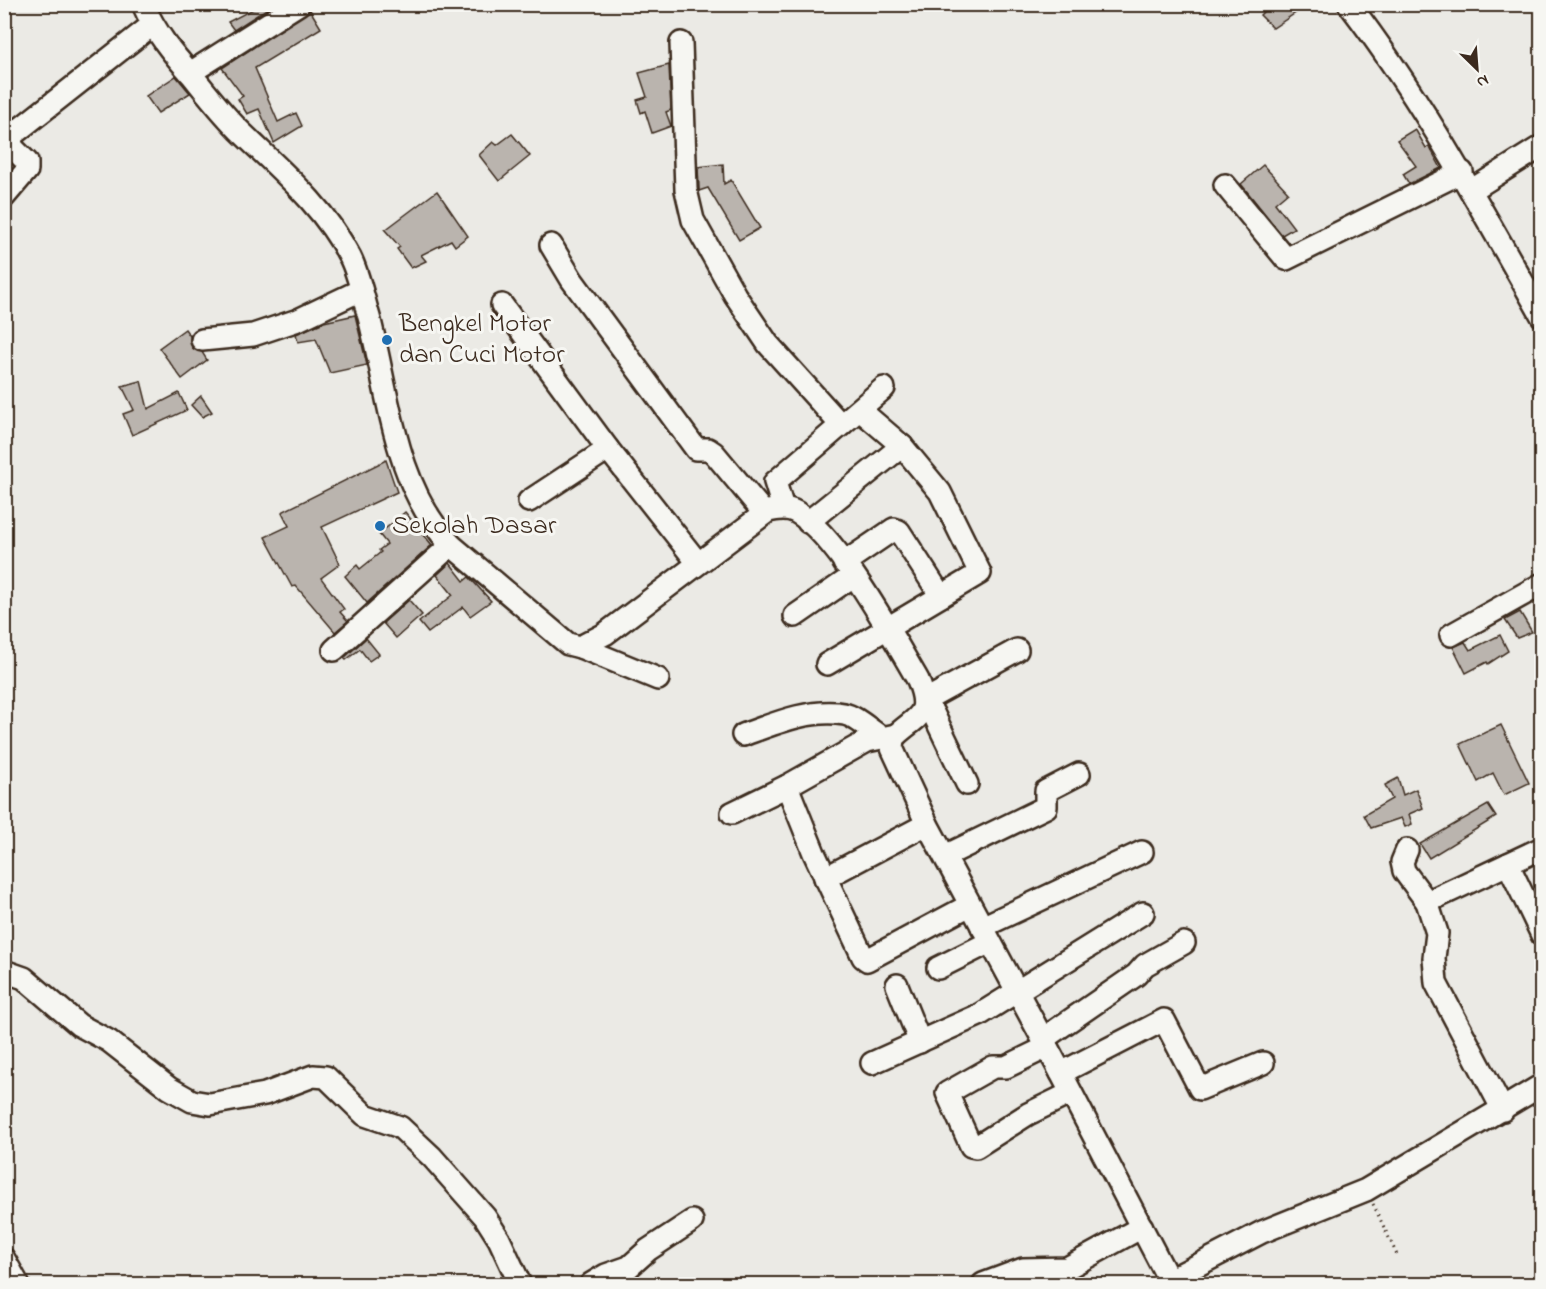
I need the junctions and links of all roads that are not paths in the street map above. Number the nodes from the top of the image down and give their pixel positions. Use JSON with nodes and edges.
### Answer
{"nodes":[{"id":1,"x":143,"y":4,"type":"edge"},
{"id":2,"x":299,"y":4,"type":"edge"},
{"id":3,"x":1349,"y":4,"type":"edge"},
{"id":4,"x":152,"y":25,"type":"junction"},
{"id":5,"x":681,"y":43,"type":"dead end"},
{"id":6,"x":190,"y":73,"type":"junction"},
{"id":7,"x":1542,"y":146,"type":"edge"},
{"id":8,"x":1467,"y":181,"type":"junction"},
{"id":9,"x":1225,"y":185,"type":"dead end"},
{"id":10,"x":4,"y":197,"type":"edge"},
{"id":11,"x":551,"y":245,"type":"dead end"},
{"id":12,"x":361,"y":290,"type":"junction"},
{"id":13,"x":502,"y":305,"type":"dead end"},
{"id":14,"x":1542,"y":316,"type":"edge"},
{"id":15,"x":202,"y":340,"type":"dead end"},
{"id":16,"x":884,"y":388,"type":"dead end"},
{"id":17,"x":860,"y":410,"type":"junction"},
{"id":18,"x":841,"y":424,"type":"junction"},
{"id":19,"x":902,"y":446,"type":"junction"},
{"id":20,"x":608,"y":449,"type":"junction"},
{"id":21,"x":530,"y":501,"type":"dead end"},
{"id":22,"x":773,"y":511,"type":"junction"},
{"id":23,"x":808,"y":522,"type":"junction"},
{"id":24,"x":451,"y":545,"type":"junction"},
{"id":25,"x":698,"y":563,"type":"junction"},
{"id":26,"x":849,"y":570,"type":"junction"},
{"id":27,"x":1542,"y":584,"type":"edge"},
{"id":28,"x":941,"y":596,"type":"junction"},
{"id":29,"x":795,"y":616,"type":"dead end"},
{"id":30,"x":887,"y":628,"type":"junction"},
{"id":31,"x":1450,"y":635,"type":"dead end"},
{"id":32,"x":580,"y":647,"type":"junction"},
{"id":33,"x":334,"y":650,"type":"dead end"},
{"id":34,"x":1017,"y":650,"type":"dead end"},
{"id":35,"x":827,"y":664,"type":"dead end"},
{"id":36,"x":658,"y":680,"type":"dead end"},
{"id":37,"x":925,"y":704,"type":"junction"},
{"id":38,"x":743,"y":735,"type":"dead end"},
{"id":39,"x":888,"y":736,"type":"junction"},
{"id":40,"x":1079,"y":774,"type":"dead end"},
{"id":41,"x":967,"y":784,"type":"dead end"},
{"id":42,"x":787,"y":786,"type":"junction"},
{"id":43,"x":732,"y":813,"type":"dead end"},
{"id":44,"x":927,"y":824,"type":"junction"},
{"id":45,"x":1542,"y":848,"type":"edge"},
{"id":46,"x":1407,"y":850,"type":"dead end"},
{"id":47,"x":1142,"y":852,"type":"dead end"},
{"id":48,"x":945,"y":856,"type":"junction"},
{"id":49,"x":1508,"y":864,"type":"junction"},
{"id":50,"x":825,"y":878,"type":"junction"},
{"id":51,"x":1428,"y":902,"type":"junction"},
{"id":52,"x":970,"y":904,"type":"junction"},
{"id":53,"x":1143,"y":913,"type":"dead end"},
{"id":54,"x":986,"y":935,"type":"junction"},
{"id":55,"x":1542,"y":935,"type":"edge"},
{"id":56,"x":1185,"y":943,"type":"dead end"},
{"id":57,"x":938,"y":968,"type":"dead end"},
{"id":58,"x":4,"y":971,"type":"edge"},
{"id":59,"x":897,"y":985,"type":"dead end"},
{"id":60,"x":1017,"y":990,"type":"junction"},
{"id":61,"x":920,"y":1042,"type":"junction"},
{"id":62,"x":1045,"y":1043,"type":"junction"},
{"id":63,"x":872,"y":1063,"type":"dead end"},
{"id":64,"x":1263,"y":1063,"type":"dead end"},
{"id":65,"x":1061,"y":1073,"type":"junction"},
{"id":66,"x":1542,"y":1085,"type":"edge"},
{"id":67,"x":1071,"y":1093,"type":"junction"},
{"id":68,"x":1503,"y":1110,"type":"junction"},
{"id":69,"x":692,"y":1221,"type":"dead end"},
{"id":70,"x":1142,"y":1227,"type":"junction"},
{"id":71,"x":4,"y":1259,"type":"edge"},
{"id":72,"x":1072,"y":1276,"type":"edge"},
{"id":73,"x":1170,"y":1282,"type":"edge"},
{"id":74,"x":18,"y":1284,"type":"edge"},
{"id":75,"x":519,"y":1284,"type":"edge"},
{"id":76,"x":591,"y":1284,"type":"edge"},
{"id":77,"x":982,"y":1284,"type":"edge"}],
"edges":[{"from":1,"to":4,"type":"street"},
{"from":2,"to":6,"type":"street"},
{"from":3,"to":8,"type":"street"},
{"from":4,"to":6,"type":"street"},
{"from":4,"to":10,"type":"street"},
{"from":5,"to":18,"type":"street"},
{"from":6,"to":12,"type":"street"},
{"from":7,"to":8,"type":"street"},
{"from":8,"to":9,"type":"street"},
{"from":8,"to":14,"type":"street"},
{"from":11,"to":22,"type":"street"},
{"from":12,"to":15,"type":"street"},
{"from":12,"to":24,"type":"street"},
{"from":13,"to":20,"type":"street"},
{"from":16,"to":17,"type":"street"},
{"from":17,"to":18,"type":"street"},
{"from":17,"to":19,"type":"street"},
{"from":18,"to":22,"type":"street"},
{"from":19,"to":23,"type":"street"},
{"from":19,"to":28,"type":"street"},
{"from":20,"to":21,"type":"street"},
{"from":20,"to":25,"type":"street"},
{"from":22,"to":23,"type":"street"},
{"from":22,"to":25,"type":"street"},
{"from":23,"to":26,"type":"street"},
{"from":24,"to":32,"type":"street"},
{"from":24,"to":33,"type":"street"},
{"from":25,"to":32,"type":"street"},
{"from":26,"to":28,"type":"street"},
{"from":26,"to":29,"type":"street"},
{"from":26,"to":30,"type":"street"},
{"from":27,"to":31,"type":"street"},
{"from":28,"to":30,"type":"street"},
{"from":30,"to":35,"type":"street"},
{"from":30,"to":37,"type":"street"},
{"from":32,"to":36,"type":"street"},
{"from":34,"to":37,"type":"street"},
{"from":37,"to":39,"type":"street"},
{"from":37,"to":41,"type":"street"},
{"from":38,"to":39,"type":"street"},
{"from":39,"to":42,"type":"street"},
{"from":39,"to":44,"type":"street"},
{"from":40,"to":48,"type":"street"},
{"from":42,"to":43,"type":"street"},
{"from":42,"to":50,"type":"street"},
{"from":44,"to":48,"type":"street"},
{"from":44,"to":50,"type":"street"},
{"from":45,"to":49,"type":"street"},
{"from":46,"to":51,"type":"street"},
{"from":47,"to":54,"type":"street"},
{"from":48,"to":52,"type":"street"},
{"from":49,"to":51,"type":"street"},
{"from":49,"to":55,"type":"street"},
{"from":50,"to":52,"type":"street"},
{"from":51,"to":68,"type":"street"},
{"from":52,"to":54,"type":"street"},
{"from":53,"to":60,"type":"street"},
{"from":54,"to":57,"type":"street"},
{"from":54,"to":60,"type":"street"},
{"from":56,"to":62,"type":"street"},
{"from":58,"to":75,"type":"street"},
{"from":59,"to":61,"type":"street"},
{"from":60,"to":61,"type":"street"},
{"from":60,"to":62,"type":"street"},
{"from":61,"to":63,"type":"street"},
{"from":62,"to":65,"type":"street"},
{"from":62,"to":67,"type":"street"},
{"from":64,"to":65,"type":"street"},
{"from":65,"to":67,"type":"street"},
{"from":66,"to":68,"type":"street"},
{"from":67,"to":70,"type":"street"},
{"from":68,"to":73,"type":"street"},
{"from":69,"to":76,"type":"street"},
{"from":70,"to":72,"type":"street"},
{"from":70,"to":73,"type":"street"},
{"from":71,"to":74,"type":"street"},
{"from":72,"to":77,"type":"street"}]}
